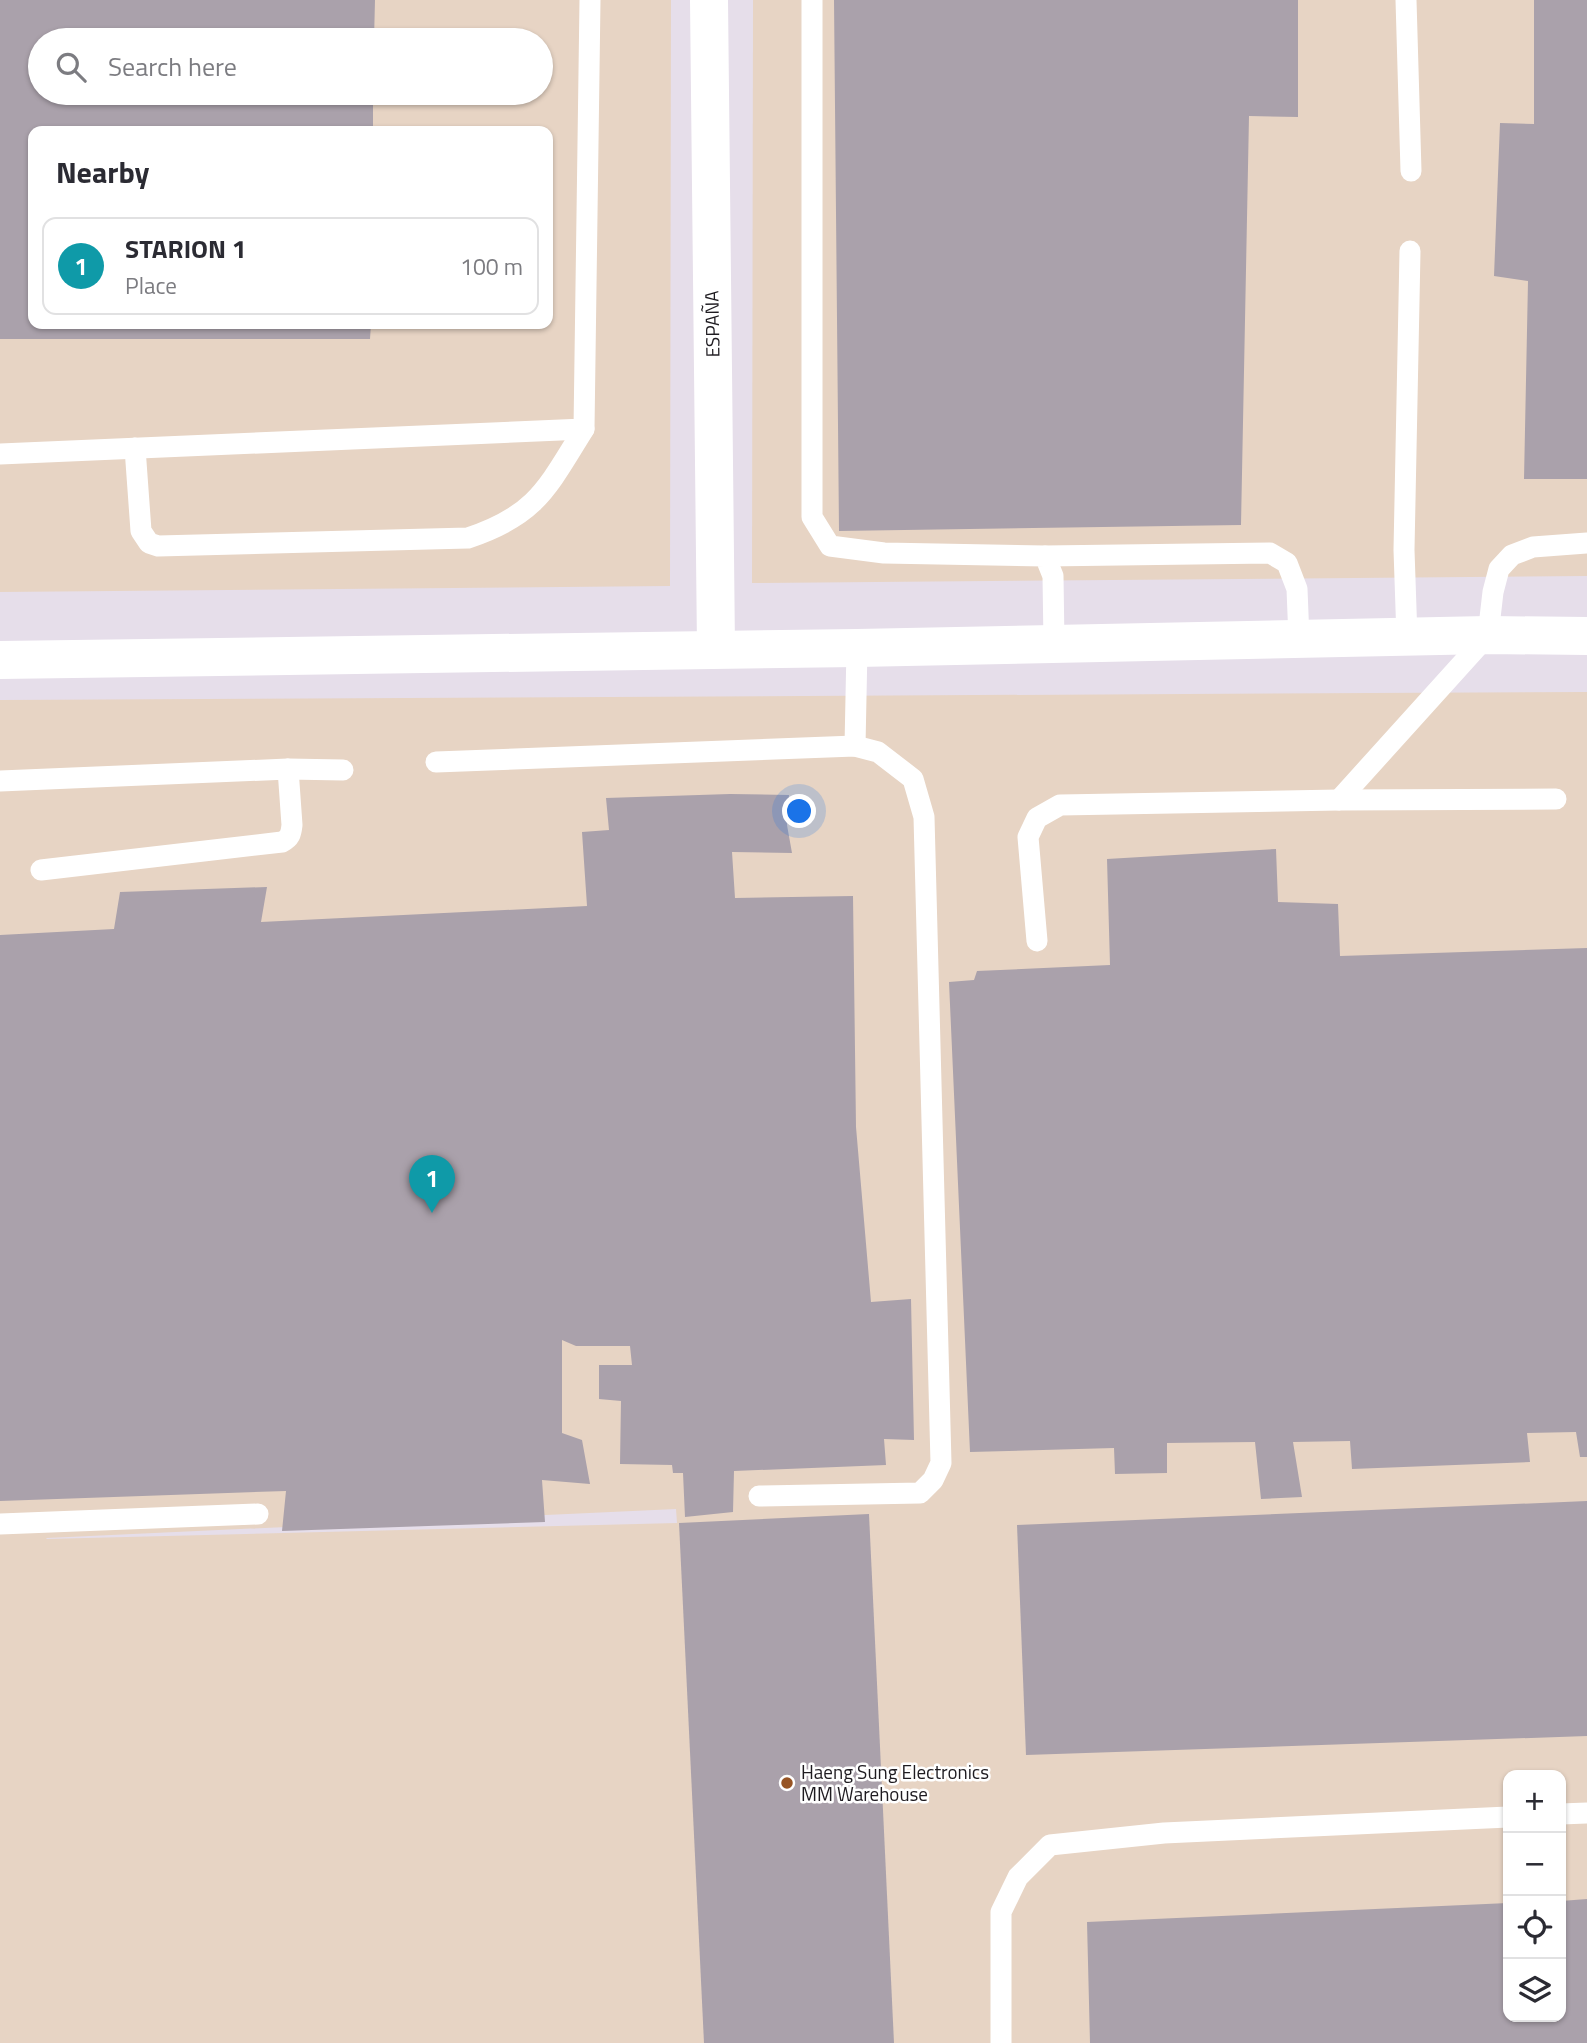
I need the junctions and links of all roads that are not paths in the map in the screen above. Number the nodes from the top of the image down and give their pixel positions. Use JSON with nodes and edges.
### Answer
{"nodes":[{"id":1,"x":590,"y":0,"type":"edge"},
{"id":2,"x":709,"y":0,"type":"edge"},
{"id":3,"x":812,"y":0,"type":"edge"},
{"id":4,"x":1406,"y":0,"type":"edge"},
{"id":5,"x":1411,"y":171,"type":"dead end"},
{"id":6,"x":1410,"y":251,"type":"dead end"},
{"id":7,"x":584,"y":429,"type":"junction"},
{"id":8,"x":135,"y":448,"type":"junction"},
{"id":9,"x":0,"y":454,"type":"edge"},
{"id":10,"x":1587,"y":543,"type":"edge"},
{"id":11,"x":1045,"y":556,"type":"junction"},
{"id":12,"x":1488,"y":635,"type":"junction"},
{"id":13,"x":1587,"y":636,"type":"edge"},
{"id":14,"x":1407,"y":638,"type":"junction"},
{"id":15,"x":1299,"y":639,"type":"junction"},
{"id":16,"x":1054,"y":644,"type":"junction"},
{"id":17,"x":716,"y":648,"type":"junction"},
{"id":18,"x":857,"y":648,"type":"junction"},
{"id":19,"x":0,"y":660,"type":"edge"},
{"id":20,"x":855,"y":746,"type":"junction"},
{"id":21,"x":436,"y":762,"type":"dead end"},
{"id":22,"x":288,"y":769,"type":"junction"},
{"id":23,"x":343,"y":770,"type":"dead end"},
{"id":24,"x":0,"y":781,"type":"edge"},
{"id":25,"x":1556,"y":799,"type":"dead end"},
{"id":26,"x":1339,"y":800,"type":"junction"},
{"id":27,"x":41,"y":870,"type":"dead end"},
{"id":28,"x":1037,"y":941,"type":"dead end"},
{"id":29,"x":760,"y":1496,"type":"dead end"},
{"id":30,"x":258,"y":1514,"type":"dead end"},
{"id":31,"x":0,"y":1524,"type":"edge"},
{"id":32,"x":1587,"y":1813,"type":"edge"},
{"id":33,"x":1566,"y":1814,"type":"edge"},
{"id":34,"x":1503,"y":1817,"type":"edge"},
{"id":35,"x":1001,"y":2043,"type":"edge"}],
"edges":[{"from":1,"to":7,"type":"lane"},
{"from":2,"to":17,"type":"main road","name":"ESPAÑA"},
{"from":3,"to":11,"type":"lane"},
{"from":4,"to":5,"type":"lane"},
{"from":6,"to":14,"type":"lane"},
{"from":7,"to":8,"type":"lane"},
{"from":7,"to":8,"type":"lane"},
{"from":8,"to":9,"type":"lane"},
{"from":10,"to":12,"type":"lane"},
{"from":11,"to":15,"type":"lane"},
{"from":11,"to":16,"type":"lane"},
{"from":12,"to":13,"type":"main road"},
{"from":12,"to":14,"type":"main road"},
{"from":12,"to":26,"type":"lane"},
{"from":14,"to":15,"type":"main road"},
{"from":15,"to":16,"type":"main road"},
{"from":16,"to":18,"type":"main road"},
{"from":17,"to":18,"type":"main road"},
{"from":17,"to":19,"type":"main road"},
{"from":18,"to":20,"type":"lane"},
{"from":20,"to":21,"type":"lane"},
{"from":20,"to":29,"type":"lane"},
{"from":22,"to":23,"type":"lane"},
{"from":22,"to":24,"type":"lane"},
{"from":22,"to":27,"type":"lane"},
{"from":25,"to":26,"type":"lane"},
{"from":26,"to":28,"type":"lane"},
{"from":30,"to":31,"type":"lane"},
{"from":32,"to":33,"type":"lane"},
{"from":34,"to":35,"type":"lane"}]}
